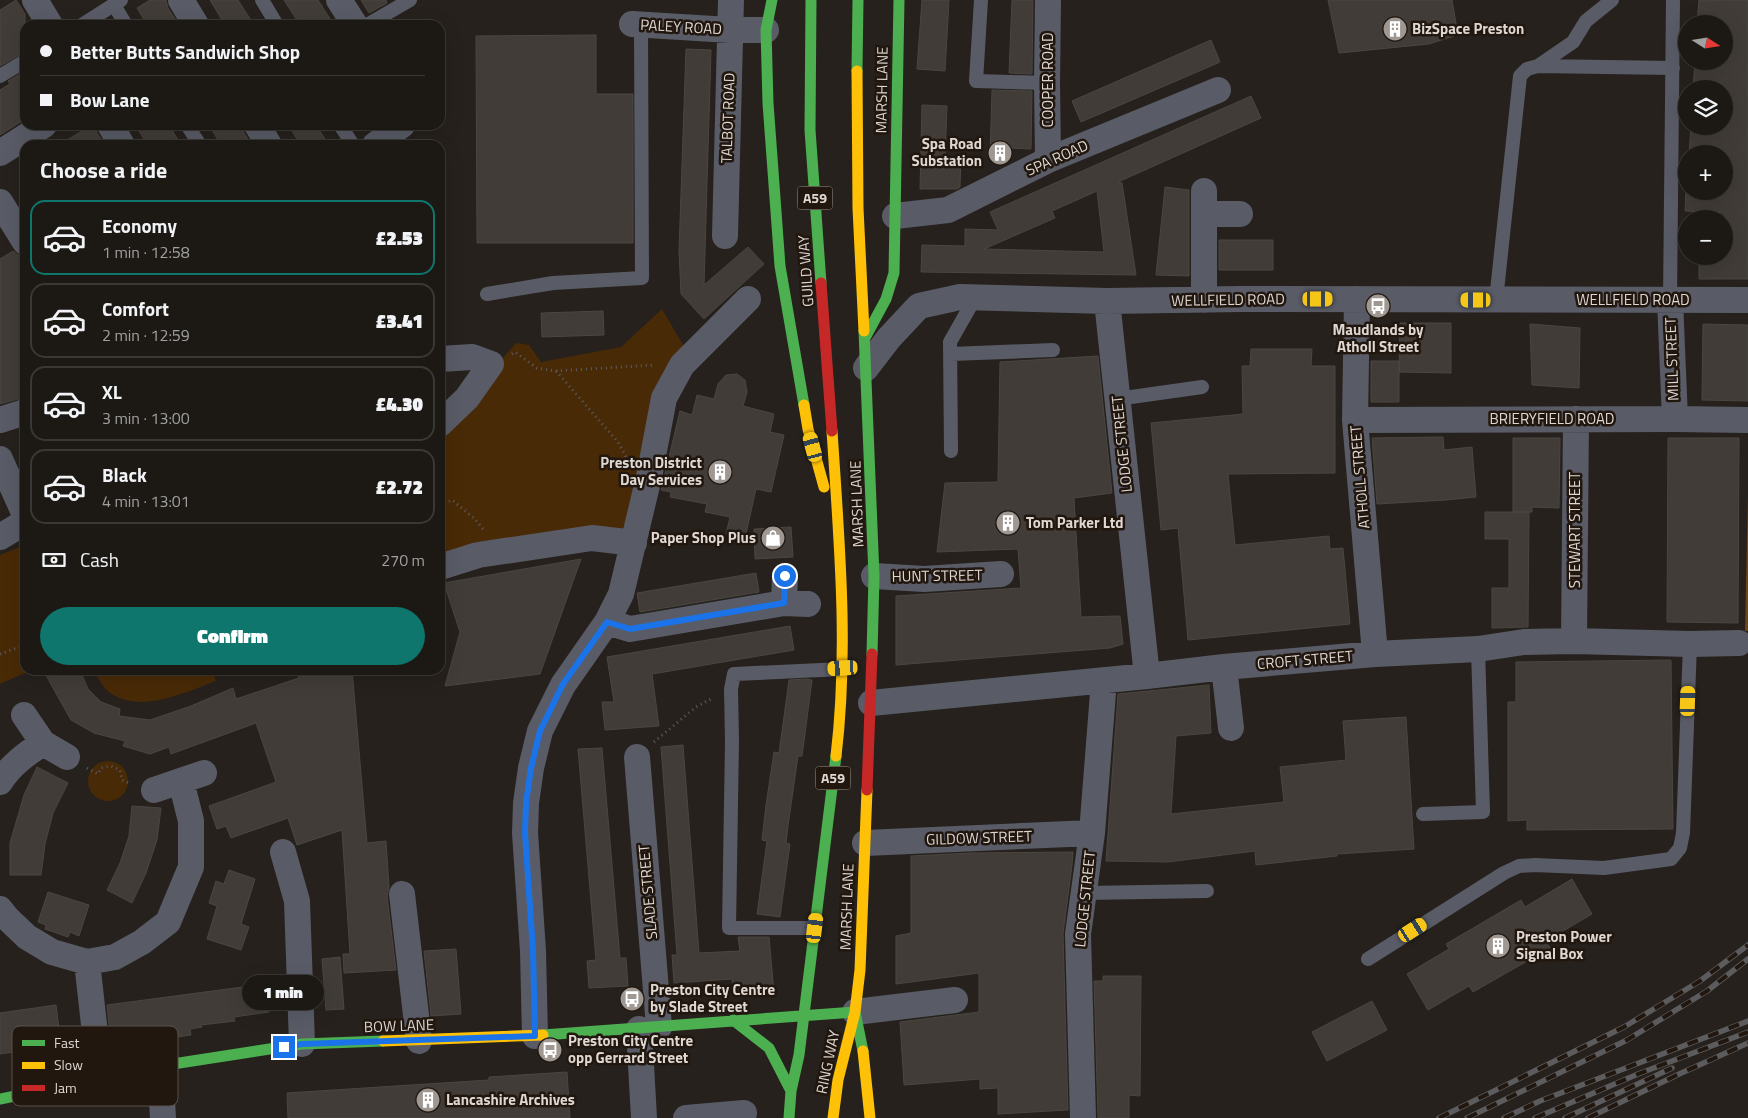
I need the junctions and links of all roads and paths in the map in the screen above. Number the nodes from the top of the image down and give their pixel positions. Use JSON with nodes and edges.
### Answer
{"nodes":[{"id":1,"x":35,"y":0,"type":"edge"},
{"id":2,"x":181,"y":0,"type":"edge"},
{"id":3,"x":262,"y":0,"type":"edge"},
{"id":4,"x":340,"y":0,"type":"edge"},
{"id":5,"x":410,"y":0,"type":"edge"},
{"id":6,"x":731,"y":0,"type":"edge"},
{"id":7,"x":772,"y":0,"type":"edge"},
{"id":8,"x":811,"y":0,"type":"edge"},
{"id":9,"x":858,"y":0,"type":"edge"},
{"id":10,"x":899,"y":0,"type":"edge"},
{"id":11,"x":980,"y":0,"type":"edge"},
{"id":12,"x":1048,"y":0,"type":"edge"},
{"id":13,"x":1612,"y":0,"type":"edge"},
{"id":14,"x":1673,"y":0,"type":"edge"},
{"id":15,"x":118,"y":2,"type":"edge"},
{"id":16,"x":47,"y":20,"type":"edge"},
{"id":17,"x":90,"y":20,"type":"edge"},
{"id":18,"x":124,"y":20,"type":"edge"},
{"id":19,"x":193,"y":20,"type":"edge"},
{"id":20,"x":274,"y":20,"type":"edge"},
{"id":21,"x":352,"y":20,"type":"edge"},
{"id":22,"x":376,"y":20,"type":"edge"},
{"id":23,"x":637,"y":25,"type":"joint"},
{"id":24,"x":730,"y":30,"type":"junction"},
{"id":25,"x":766,"y":30,"type":"junction"},
{"id":26,"x":20,"y":64,"type":"edge"},
{"id":27,"x":1538,"y":66,"type":"junction"},
{"id":28,"x":1673,"y":68,"type":"junction"},
{"id":29,"x":0,"y":76,"type":"edge"},
{"id":30,"x":1047,"y":83,"type":"junction"},
{"id":31,"x":1218,"y":90,"type":"dead end"},
{"id":32,"x":36,"y":130,"type":"edge"},
{"id":33,"x":395,"y":130,"type":"edge"},
{"id":34,"x":20,"y":140,"type":"edge"},
{"id":35,"x":20,"y":140,"type":"edge"},
{"id":36,"x":382,"y":140,"type":"edge"},
{"id":37,"x":0,"y":153,"type":"edge"},
{"id":38,"x":1048,"y":160,"type":"junction"},
{"id":39,"x":1240,"y":214,"type":"dead end"},
{"id":40,"x":895,"y":216,"type":"junction"},
{"id":41,"x":724,"y":236,"type":"dead end"},
{"id":42,"x":894,"y":273,"type":"junction"},
{"id":43,"x":486,"y":294,"type":"dead end"},
{"id":44,"x":975,"y":298,"type":"junction"},
{"id":45,"x":748,"y":299,"type":"dead end"},
{"id":46,"x":1357,"y":299,"type":"junction"},
{"id":47,"x":1204,"y":300,"type":"junction"},
{"id":48,"x":1496,"y":300,"type":"junction"},
{"id":49,"x":1670,"y":300,"type":"junction"},
{"id":50,"x":1748,"y":300,"type":"edge"},
{"id":51,"x":1107,"y":301,"type":"junction"},
{"id":52,"x":919,"y":306,"type":"junction"},
{"id":53,"x":865,"y":338,"type":"junction"},
{"id":54,"x":1053,"y":350,"type":"dead end"},
{"id":55,"x":951,"y":354,"type":"junction"},
{"id":56,"x":445,"y":359,"type":"edge"},
{"id":57,"x":491,"y":364,"type":"junction"},
{"id":58,"x":682,"y":365,"type":"junction"},
{"id":59,"x":866,"y":368,"type":"junction"},
{"id":60,"x":555,"y":371,"type":"junction"},
{"id":61,"x":1202,"y":387,"type":"dead end"},
{"id":62,"x":1117,"y":399,"type":"junction"},
{"id":63,"x":20,"y":414,"type":"edge"},
{"id":64,"x":445,"y":419,"type":"edge"},
{"id":65,"x":1576,"y":419,"type":"junction"},
{"id":66,"x":1675,"y":419,"type":"junction"},
{"id":67,"x":0,"y":420,"type":"edge"},
{"id":68,"x":1355,"y":420,"type":"junction"},
{"id":69,"x":1748,"y":420,"type":"edge"},
{"id":70,"x":951,"y":451,"type":"dead end"},
{"id":71,"x":0,"y":459,"type":"edge"},
{"id":72,"x":649,"y":477,"type":"junction"},
{"id":73,"x":20,"y":504,"type":"edge"},
{"id":74,"x":445,"y":504,"type":"edge"},
{"id":75,"x":20,"y":525,"type":"edge"},
{"id":76,"x":0,"y":537,"type":"edge"},
{"id":77,"x":839,"y":539,"type":"junction"},
{"id":78,"x":634,"y":543,"type":"junction"},
{"id":79,"x":495,"y":552,"type":"junction"},
{"id":80,"x":445,"y":566,"type":"edge"},
{"id":81,"x":1001,"y":574,"type":"dead end"},
{"id":82,"x":785,"y":576,"type":"dead end"},
{"id":83,"x":874,"y":576,"type":"junction"},
{"id":84,"x":607,"y":622,"type":"junction"},
{"id":85,"x":1574,"y":641,"type":"junction"},
{"id":86,"x":1739,"y":643,"type":"dead end"},
{"id":87,"x":1690,"y":644,"type":"junction"},
{"id":88,"x":20,"y":646,"type":"edge"},
{"id":89,"x":1478,"y":649,"type":"junction"},
{"id":90,"x":0,"y":654,"type":"edge"},
{"id":91,"x":1375,"y":654,"type":"junction"},
{"id":92,"x":1224,"y":667,"type":"junction"},
{"id":93,"x":843,"y":668,"type":"junction"},
{"id":94,"x":1147,"y":676,"type":"junction"},
{"id":95,"x":1104,"y":680,"type":"junction"},
{"id":96,"x":730,"y":689,"type":"junction"},
{"id":97,"x":871,"y":703,"type":"junction"},
{"id":98,"x":24,"y":715,"type":"dead end"},
{"id":99,"x":1231,"y":728,"type":"dead end"},
{"id":100,"x":43,"y":743,"type":"junction"},
{"id":101,"x":67,"y":757,"type":"joint"},
{"id":102,"x":637,"y":757,"type":"joint"},
{"id":103,"x":0,"y":782,"type":"edge"},
{"id":104,"x":154,"y":790,"type":"joint"},
{"id":105,"x":1423,"y":814,"type":"dead end"},
{"id":106,"x":1092,"y":833,"type":"junction"},
{"id":107,"x":865,"y":843,"type":"junction"},
{"id":108,"x":283,"y":852,"type":"dead end"},
{"id":109,"x":1207,"y":891,"type":"dead end"},
{"id":110,"x":1085,"y":893,"type":"junction"},
{"id":111,"x":402,"y":894,"type":"dead end"},
{"id":112,"x":0,"y":909,"type":"edge"},
{"id":113,"x":815,"y":928,"type":"junction"},
{"id":114,"x":1368,"y":959,"type":"dead end"},
{"id":115,"x":87,"y":962,"type":"junction"},
{"id":116,"x":955,"y":1000,"type":"dead end"},
{"id":117,"x":855,"y":1012,"type":"junction"},
{"id":118,"x":802,"y":1016,"type":"junction"},
{"id":119,"x":734,"y":1020,"type":"junction"},
{"id":120,"x":94,"y":1026,"type":"edge"},
{"id":121,"x":649,"y":1028,"type":"junction"},
{"id":122,"x":535,"y":1036,"type":"junction"},
{"id":123,"x":419,"y":1041,"type":"junction"},
{"id":124,"x":302,"y":1044,"type":"junction"},
{"id":125,"x":178,"y":1063,"type":"edge"},
{"id":126,"x":791,"y":1091,"type":"junction"},
{"id":127,"x":744,"y":1114,"type":"dead end"},
{"id":128,"x":644,"y":1118,"type":"edge"},
{"id":129,"x":686,"y":1118,"type":"edge"},
{"id":130,"x":789,"y":1118,"type":"edge"},
{"id":131,"x":833,"y":1118,"type":"edge"},
{"id":132,"x":870,"y":1118,"type":"edge"},
{"id":133,"x":1083,"y":1118,"type":"edge"}],
"edges":[{"from":1,"to":16,"type":"street"},
{"from":2,"to":19,"type":"street"},
{"from":3,"to":20,"type":"lane"},
{"from":4,"to":21,"type":"street"},
{"from":5,"to":22,"type":"lane"},
{"from":6,"to":24,"type":"street","name":"TALBOT ROAD"},
{"from":7,"to":25,"type":"main road"},
{"from":8,"to":77,"type":"main road","name":"GUILD WAY","number":"A59"},
{"from":9,"to":53,"type":"main road","number":"A59"},
{"from":10,"to":40,"type":"main road","name":"MARSH LANE"},
{"from":11,"to":30,"type":"lane"},
{"from":12,"to":30,"type":"street","name":"COOPER ROAD"},
{"from":13,"to":27,"type":"lane"},
{"from":14,"to":28,"type":"lane"},
{"from":15,"to":17,"type":"lane"},
{"from":15,"to":18,"type":"lane"},
{"from":23,"to":24,"type":"street","name":"PALEY ROAD"},
{"from":23,"to":43,"type":"lane"},
{"from":24,"to":25,"type":"street","name":"PALEY ROAD"},
{"from":24,"to":41,"type":"street","name":"TALBOT ROAD"},
{"from":25,"to":77,"type":"main road"},
{"from":26,"to":29,"type":"lane"},
{"from":27,"to":28,"type":"lane"},
{"from":27,"to":48,"type":"lane"},
{"from":28,"to":49,"type":"lane"},
{"from":30,"to":38,"type":"street","name":"COOPER ROAD"},
{"from":31,"to":38,"type":"street","name":"SPA ROAD"},
{"from":32,"to":34,"type":"street"},
{"from":33,"to":36,"type":"street"},
{"from":35,"to":37,"type":"street"},
{"from":38,"to":40,"type":"street","name":"SPA ROAD"},
{"from":39,"to":47,"type":"street"},
{"from":40,"to":42,"type":"main road","name":"MARSH LANE"},
{"from":42,"to":52,"type":"street"},
{"from":42,"to":53,"type":"main road","name":"MARSH LANE"},
{"from":44,"to":51,"type":"street","name":"WELLFIELD ROAD"},
{"from":44,"to":52,"type":"street","name":"WELLFIELD ROAD"},
{"from":44,"to":55,"type":"lane"},
{"from":45,"to":58,"type":"street"},
{"from":46,"to":47,"type":"street","name":"WELLFIELD ROAD"},
{"from":46,"to":48,"type":"street","name":"WELLFIELD ROAD"},
{"from":46,"to":68,"type":"street","name":"ATHOLL STREET"},
{"from":47,"to":51,"type":"street","name":"WELLFIELD ROAD"},
{"from":48,"to":49,"type":"street","name":"WELLFIELD ROAD"},
{"from":49,"to":50,"type":"street","name":"WELLFIELD ROAD"},
{"from":49,"to":66,"type":"street","name":"MILL STREET"},
{"from":51,"to":62,"type":"street","name":"LODGE STREET"},
{"from":52,"to":59,"type":"street"},
{"from":53,"to":59,"type":"main road","name":"MARSH LANE","number":"A59"},
{"from":54,"to":55,"type":"lane"},
{"from":55,"to":70,"type":"lane"},
{"from":56,"to":57,"type":"street"},
{"from":57,"to":60,"type":"path"},
{"from":57,"to":64,"type":"street"},
{"from":58,"to":60,"type":"path"},
{"from":58,"to":72,"type":"street"},
{"from":59,"to":83,"type":"main road","name":"MARSH LANE","number":"A59"},
{"from":60,"to":72,"type":"path"},
{"from":61,"to":62,"type":"lane"},
{"from":62,"to":94,"type":"street","name":"LODGE STREET"},
{"from":63,"to":67,"type":"street"},
{"from":65,"to":66,"type":"street","name":"BRIERYFIELD ROAD"},
{"from":65,"to":68,"type":"street","name":"BRIERYFIELD ROAD"},
{"from":65,"to":85,"type":"street","name":"STEWART STREET"},
{"from":66,"to":69,"type":"street","name":"BRIERYFIELD ROAD"},
{"from":68,"to":91,"type":"street","name":"ATHOLL STREET"},
{"from":71,"to":73,"type":"street"},
{"from":72,"to":78,"type":"street"},
{"from":74,"to":79,"type":"path"},
{"from":75,"to":76,"type":"street"},
{"from":77,"to":93,"type":"main road","name":"MARSH LANE","number":"A59"},
{"from":78,"to":79,"type":"street"},
{"from":78,"to":84,"type":"street"},
{"from":79,"to":80,"type":"street"},
{"from":81,"to":83,"type":"street","name":"HUNT STREET"},
{"from":82,"to":84,"type":"street"},
{"from":83,"to":97,"type":"main road","name":"MARSH LANE","number":"A59"},
{"from":84,"to":122,"type":"street"},
{"from":85,"to":87,"type":"street","name":"CROFT STREET"},
{"from":85,"to":89,"type":"street","name":"CROFT STREET"},
{"from":86,"to":87,"type":"street","name":"CROFT STREET"},
{"from":87,"to":114,"type":"lane"},
{"from":88,"to":90,"type":"path"},
{"from":89,"to":91,"type":"street","name":"CROFT STREET"},
{"from":89,"to":105,"type":"lane"},
{"from":91,"to":92,"type":"street","name":"CROFT STREET"},
{"from":92,"to":94,"type":"street","name":"CROFT STREET"},
{"from":92,"to":99,"type":"street"},
{"from":93,"to":96,"type":"lane"},
{"from":93,"to":113,"type":"main road","name":"MARSH LANE","number":"A59"},
{"from":94,"to":95,"type":"street","name":"CROFT STREET"},
{"from":95,"to":97,"type":"street","name":"CROFT STREET"},
{"from":95,"to":106,"type":"street","name":"LODGE STREET"},
{"from":96,"to":102,"type":"path"},
{"from":96,"to":113,"type":"lane"},
{"from":97,"to":107,"type":"main road","name":"MARSH LANE","number":"A59"},
{"from":98,"to":100,"type":"street"},
{"from":100,"to":101,"type":"street"},
{"from":100,"to":103,"type":"street"},
{"from":101,"to":104,"type":"path"},
{"from":102,"to":121,"type":"street","name":"SLADE STREET"},
{"from":104,"to":115,"type":"street"},
{"from":106,"to":107,"type":"street","name":"GILDOW STREET"},
{"from":106,"to":110,"type":"street","name":"LODGE STREET"},
{"from":107,"to":117,"type":"main road","name":"MARSH LANE","number":"A59"},
{"from":108,"to":124,"type":"street"},
{"from":109,"to":110,"type":"lane"},
{"from":110,"to":133,"type":"street","name":"LODGE STREET"},
{"from":111,"to":123,"type":"street"},
{"from":112,"to":115,"type":"street"},
{"from":113,"to":118,"type":"main road","name":"MARSH LANE","number":"A59"},
{"from":115,"to":120,"type":"street"},
{"from":116,"to":117,"type":"street"},
{"from":117,"to":118,"type":"main road"},
{"from":117,"to":131,"type":"main road","name":"RING WAY","number":"A59"},
{"from":117,"to":132,"type":"main road","name":"MARSH LANE"},
{"from":118,"to":119,"type":"main road","name":"BOW LANE"},
{"from":118,"to":126,"type":"main road","name":"RING WAY","number":"A59"},
{"from":119,"to":121,"type":"main road","name":"BOW LANE"},
{"from":119,"to":126,"type":"main road"},
{"from":121,"to":122,"type":"main road","name":"BOW LANE"},
{"from":121,"to":128,"type":"street","name":"SLADE STREET"},
{"from":122,"to":123,"type":"main road","name":"BOW LANE"},
{"from":123,"to":124,"type":"main road","name":"BOW LANE"},
{"from":124,"to":125,"type":"main road","name":"BOW LANE"},
{"from":126,"to":130,"type":"main road","name":"RING WAY","number":"A59"},
{"from":127,"to":129,"type":"street"}]}
